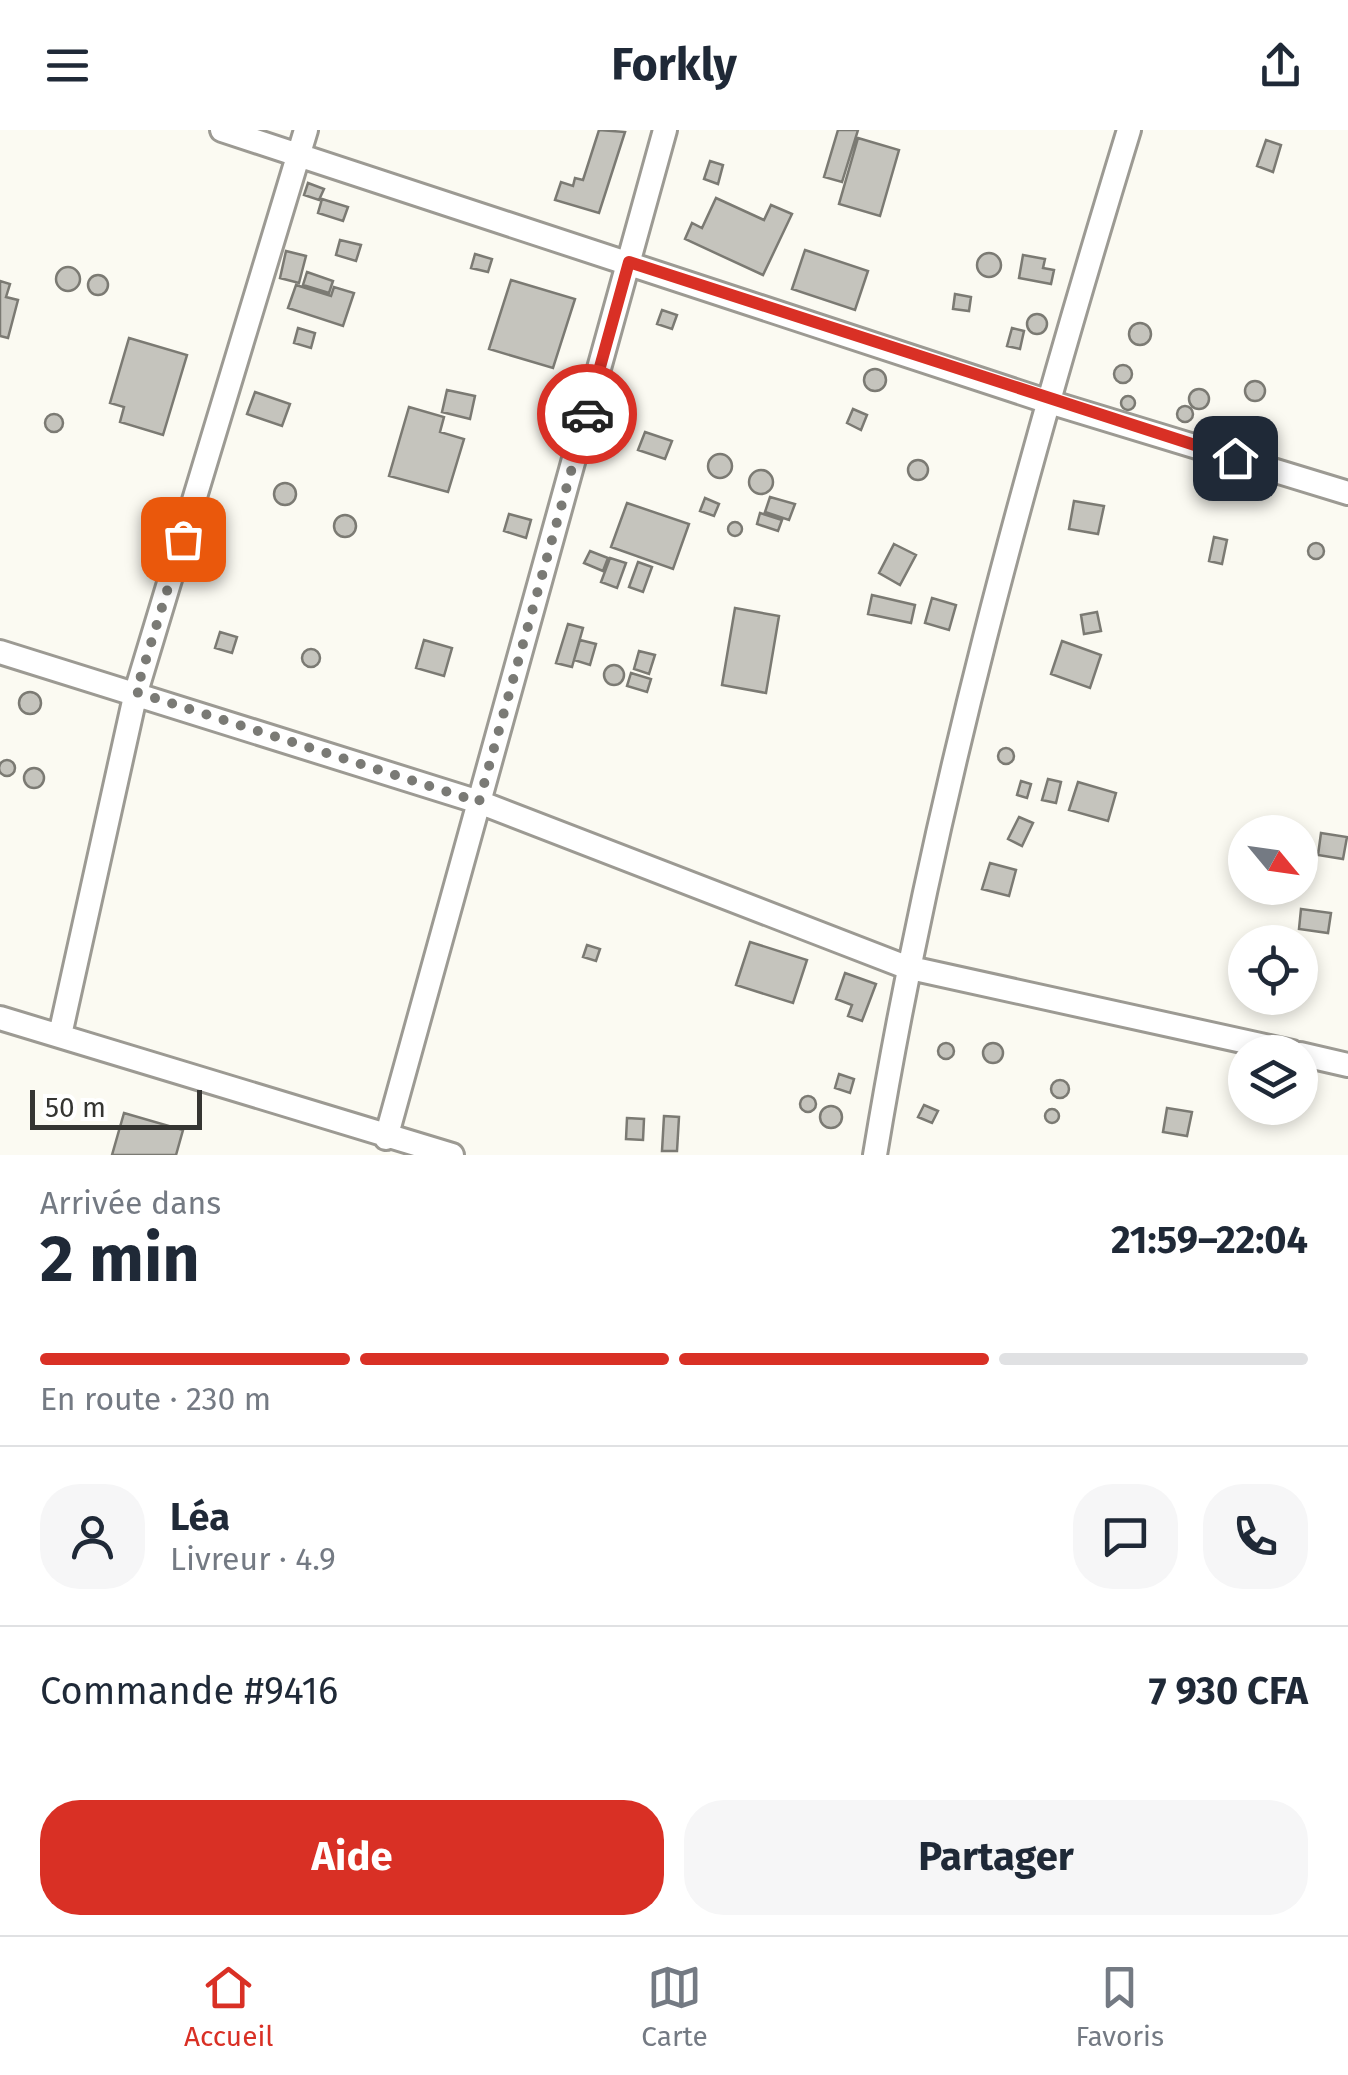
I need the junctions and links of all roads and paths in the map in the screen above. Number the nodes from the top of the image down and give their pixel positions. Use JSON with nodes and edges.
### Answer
{"nodes":[{"id":1,"x":222,"y":130,"type":"edge"},
{"id":2,"x":306,"y":130,"type":"edge"},
{"id":3,"x":665,"y":130,"type":"edge"},
{"id":4,"x":1129,"y":130,"type":"edge"},
{"id":5,"x":300,"y":157,"type":"junction"},
{"id":6,"x":629,"y":262,"type":"junction"},
{"id":7,"x":1046,"y":400,"type":"junction"},
{"id":8,"x":1348,"y":493,"type":"edge"},
{"id":9,"x":0,"y":652,"type":"edge"},
{"id":10,"x":136,"y":692,"type":"junction"},
{"id":11,"x":479,"y":802,"type":"junction"},
{"id":12,"x":906,"y":967,"type":"junction"},
{"id":13,"x":0,"y":1018,"type":"edge"},
{"id":14,"x":60,"y":1035,"type":"junction"},
{"id":15,"x":1228,"y":1038,"type":"edge"},
{"id":16,"x":1318,"y":1058,"type":"edge"},
{"id":17,"x":1348,"y":1065,"type":"edge"},
{"id":18,"x":386,"y":1138,"type":"junction"},
{"id":19,"x":452,"y":1155,"type":"edge"},
{"id":20,"x":874,"y":1155,"type":"edge"}],
"edges":[{"from":1,"to":5,"type":"street"},
{"from":2,"to":5,"type":"street"},
{"from":3,"to":6,"type":"street"},
{"from":4,"to":7,"type":"street"},
{"from":5,"to":6,"type":"street"},
{"from":5,"to":10,"type":"street"},
{"from":6,"to":7,"type":"street"},
{"from":6,"to":11,"type":"street"},
{"from":7,"to":8,"type":"street"},
{"from":7,"to":12,"type":"street"},
{"from":9,"to":10,"type":"street"},
{"from":10,"to":11,"type":"street"},
{"from":10,"to":14,"type":"street"},
{"from":11,"to":12,"type":"street"},
{"from":11,"to":18,"type":"street"},
{"from":12,"to":15,"type":"street"},
{"from":12,"to":20,"type":"street"},
{"from":13,"to":14,"type":"street"},
{"from":14,"to":18,"type":"street"},
{"from":16,"to":17,"type":"street"},
{"from":18,"to":19,"type":"street"}]}
